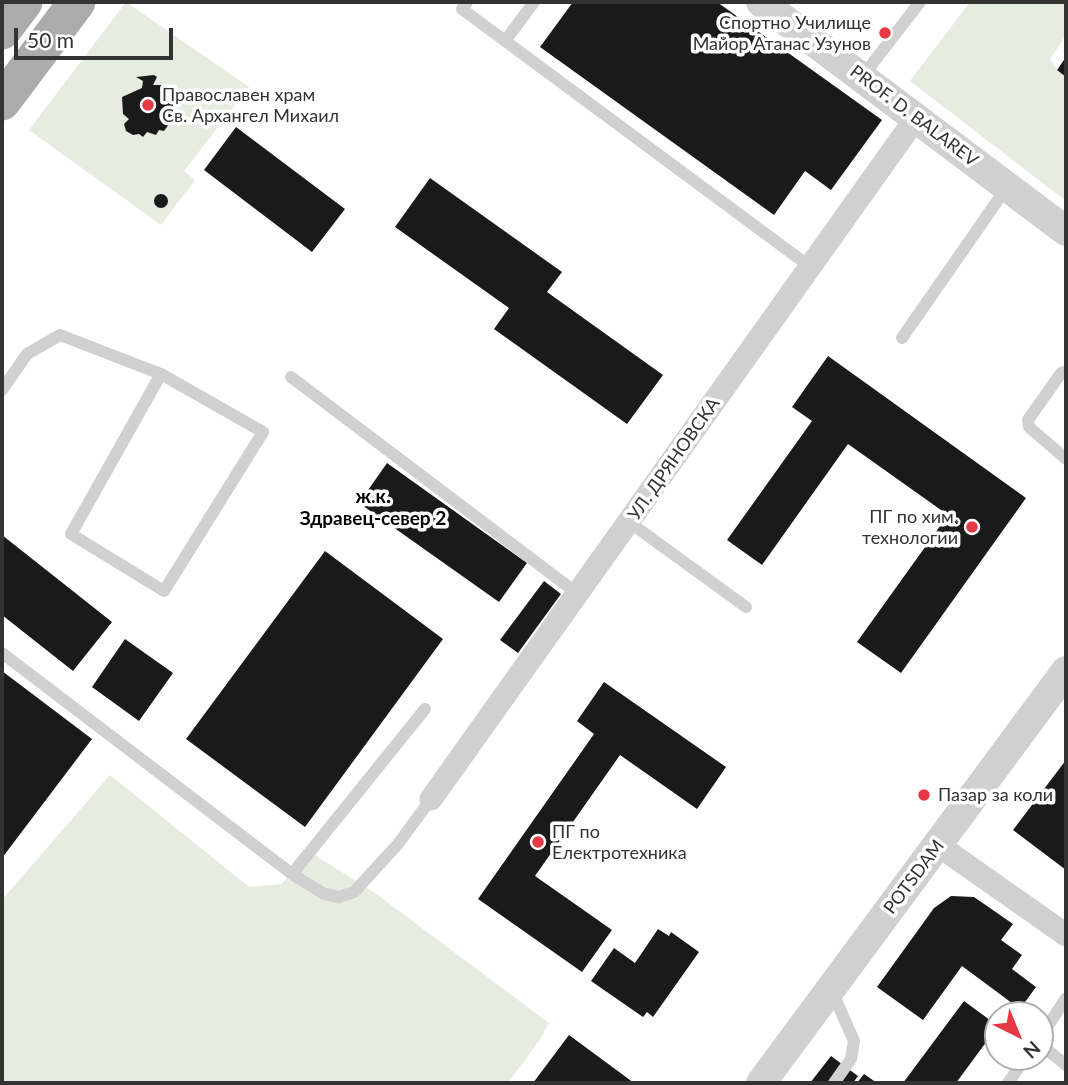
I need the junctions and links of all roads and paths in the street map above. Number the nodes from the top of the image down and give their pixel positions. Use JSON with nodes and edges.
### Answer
{"nodes":[{"id":1,"x":24,"y":2,"type":"edge"},
{"id":2,"x":30,"y":2,"type":"edge"},
{"id":3,"x":467,"y":2,"type":"edge"},
{"id":4,"x":534,"y":2,"type":"edge"},
{"id":5,"x":761,"y":2,"type":"edge"},
{"id":6,"x":920,"y":2,"type":"edge"},
{"id":7,"x":70,"y":11,"type":"edge"},
{"id":8,"x":2,"y":31,"type":"edge"},
{"id":9,"x":505,"y":41,"type":"junction"},
{"id":10,"x":862,"y":77,"type":"junction"},
{"id":11,"x":2,"y":102,"type":"edge"},
{"id":12,"x":916,"y":118,"type":"junction"},
{"id":13,"x":1007,"y":187,"type":"junction"},
{"id":14,"x":1066,"y":231,"type":"edge"},
{"id":15,"x":809,"y":266,"type":"junction"},
{"id":16,"x":902,"y":338,"type":"dead end"},
{"id":17,"x":1066,"y":371,"type":"edge"},
{"id":18,"x":161,"y":374,"type":"junction"},
{"id":19,"x":291,"y":377,"type":"dead end"},
{"id":20,"x":2,"y":390,"type":"edge"},
{"id":21,"x":1066,"y":459,"type":"edge"},
{"id":22,"x":629,"y":522,"type":"junction"},
{"id":23,"x":578,"y":594,"type":"junction"},
{"id":24,"x":746,"y":607,"type":"dead end"},
{"id":25,"x":2,"y":653,"type":"edge"},
{"id":26,"x":1066,"y":671,"type":"edge"},
{"id":27,"x":425,"y":709,"type":"dead end"},
{"id":28,"x":431,"y":799,"type":"joint"},
{"id":29,"x":938,"y":845,"type":"junction"},
{"id":30,"x":292,"y":874,"type":"junction"},
{"id":31,"x":1066,"y":935,"type":"edge"},
{"id":32,"x":831,"y":989,"type":"junction"},
{"id":33,"x":1066,"y":998,"type":"edge"},
{"id":34,"x":1054,"y":1016,"type":"edge"},
{"id":35,"x":761,"y":1083,"type":"edge"},
{"id":36,"x":834,"y":1083,"type":"edge"}],
"edges":[{"from":1,"to":8,"type":"main road"},
{"from":2,"to":7,"type":"street"},
{"from":3,"to":9,"type":"lane"},
{"from":4,"to":9,"type":"lane"},
{"from":5,"to":10,"type":"street","name":"PROF. D. BALAREV"},
{"from":6,"to":10,"type":"lane"},
{"from":7,"to":11,"type":"main road"},
{"from":9,"to":15,"type":"lane"},
{"from":10,"to":12,"type":"street","name":"PROF. D. BALAREV"},
{"from":12,"to":13,"type":"street","name":"PROF. D. BALAREV"},
{"from":12,"to":15,"type":"street","name":"УЛ. ДРЯНОВСКА"},
{"from":13,"to":14,"type":"street","name":"PROF. D. BALAREV"},
{"from":13,"to":16,"type":"lane"},
{"from":15,"to":22,"type":"street","name":"УЛ. ДРЯНОВСКА"},
{"from":17,"to":21,"type":"lane"},
{"from":18,"to":18,"type":"lane"},
{"from":18,"to":20,"type":"lane"},
{"from":19,"to":23,"type":"lane"},
{"from":22,"to":23,"type":"street","name":"УЛ. ДРЯНОВСКА"},
{"from":22,"to":24,"type":"lane"},
{"from":23,"to":28,"type":"street","name":"УЛ. ДРЯНОВСКА"},
{"from":25,"to":30,"type":"lane"},
{"from":26,"to":29,"type":"street","name":"POTSDAM"},
{"from":27,"to":30,"type":"lane"},
{"from":28,"to":30,"type":"lane"},
{"from":29,"to":31,"type":"street"},
{"from":29,"to":32,"type":"street","name":"POTSDAM"},
{"from":32,"to":35,"type":"street","name":"POTSDAM"},
{"from":32,"to":36,"type":"lane"},
{"from":33,"to":34,"type":"lane"}]}
